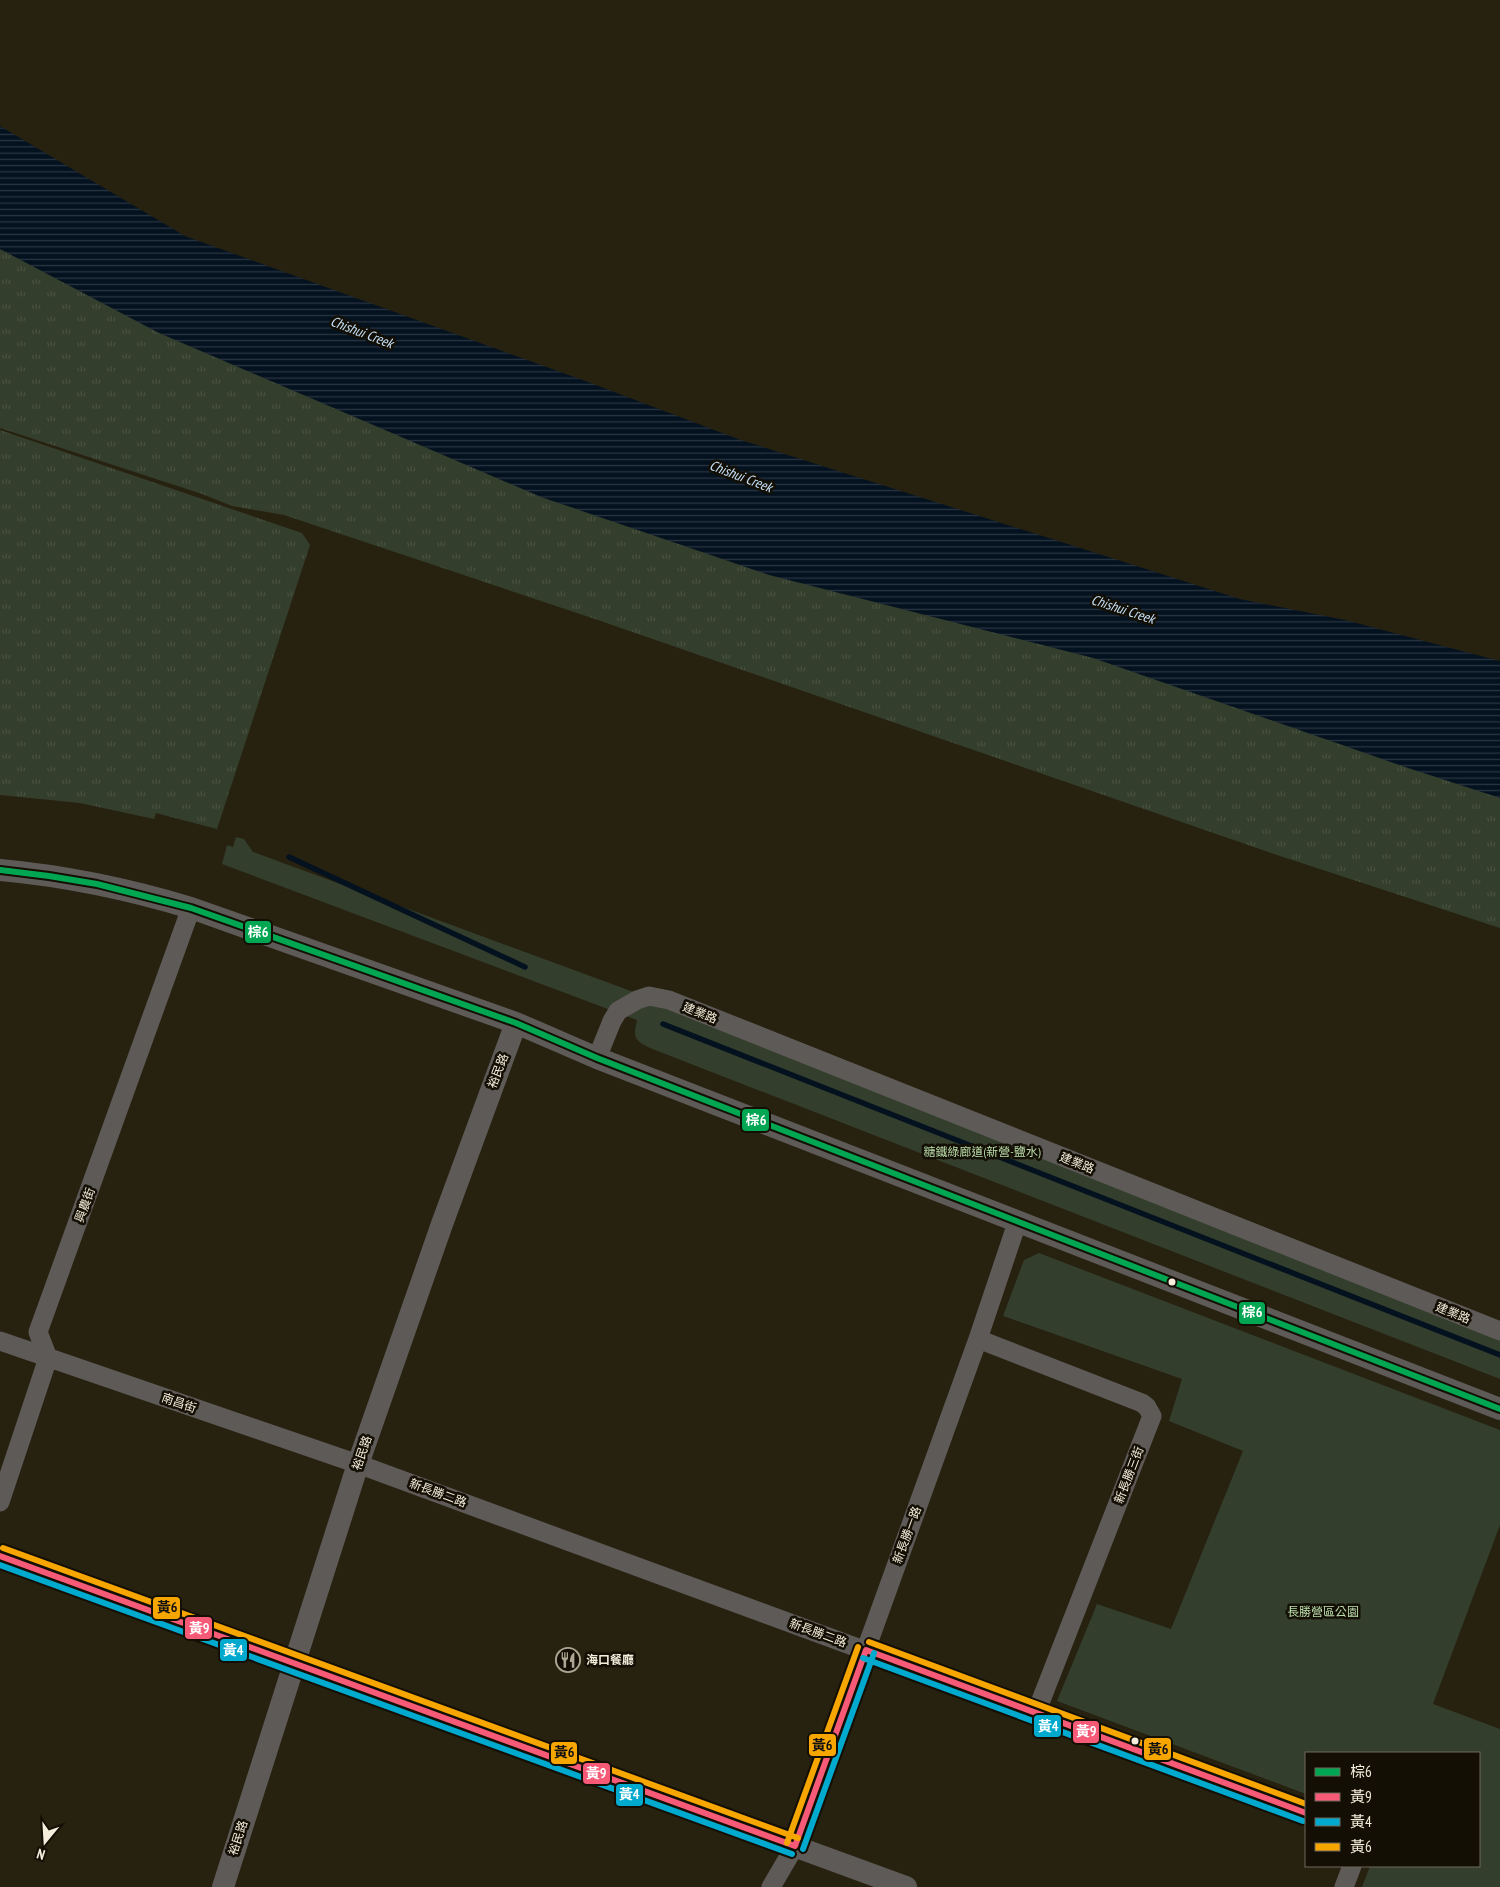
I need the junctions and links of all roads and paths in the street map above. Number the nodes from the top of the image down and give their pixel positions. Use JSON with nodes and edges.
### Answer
{"nodes":[{"id":1,"x":0,"y":870,"type":"edge"},
{"id":2,"x":191,"y":908,"type":"junction"},
{"id":3,"x":516,"y":1023,"type":"junction"},
{"id":4,"x":597,"y":1058,"type":"junction"},
{"id":5,"x":1017,"y":1223,"type":"junction"},
{"id":6,"x":1500,"y":1331,"type":"edge"},
{"id":7,"x":978,"y":1339,"type":"junction"},
{"id":8,"x":0,"y":1341,"type":"edge"},
{"id":9,"x":48,"y":1358,"type":"junction"},
{"id":10,"x":1500,"y":1410,"type":"edge"},
{"id":11,"x":358,"y":1464,"type":"junction"},
{"id":12,"x":0,"y":1502,"type":"edge"},
{"id":13,"x":0,"y":1556,"type":"edge"},
{"id":14,"x":866,"y":1650,"type":"junction"},
{"id":15,"x":295,"y":1663,"type":"junction"},
{"id":16,"x":1036,"y":1713,"type":"junction"},
{"id":17,"x":1305,"y":1813,"type":"edge"},
{"id":18,"x":795,"y":1846,"type":"junction"},
{"id":19,"x":1352,"y":1867,"type":"edge"},
{"id":20,"x":222,"y":1887,"type":"edge"},
{"id":21,"x":770,"y":1887,"type":"edge"},
{"id":22,"x":906,"y":1887,"type":"edge"},
{"id":23,"x":1344,"y":1887,"type":"edge"}],
"edges":[{"from":1,"to":2,"type":"street"},
{"from":2,"to":3,"type":"street"},
{"from":2,"to":9,"type":"street","name":"興農街"},
{"from":3,"to":4,"type":"street"},
{"from":3,"to":11,"type":"street","name":"裕民路"},
{"from":4,"to":5,"type":"street"},
{"from":4,"to":6,"type":"street","name":"建業路"},
{"from":5,"to":7,"type":"street","name":"新長勝一路"},
{"from":5,"to":10,"type":"street"},
{"from":7,"to":14,"type":"street","name":"新長勝一路"},
{"from":7,"to":16,"type":"street","name":"新長勝三街"},
{"from":8,"to":9,"type":"street","name":"南昌街"},
{"from":9,"to":11,"type":"street","name":"南昌街"},
{"from":9,"to":12,"type":"street"},
{"from":11,"to":14,"type":"street","name":"新長勝二路"},
{"from":11,"to":15,"type":"street","name":"裕民路"},
{"from":13,"to":15,"type":"street"},
{"from":14,"to":16,"type":"street","name":"新長勝二路"},
{"from":14,"to":18,"type":"street","name":"新長勝一路"},
{"from":15,"to":18,"type":"street"},
{"from":15,"to":20,"type":"street","name":"裕民路"},
{"from":16,"to":17,"type":"street","name":"新長勝二路"},
{"from":18,"to":21,"type":"street","name":"新長勝一路"},
{"from":18,"to":22,"type":"street"},
{"from":19,"to":23,"type":"street"}]}
